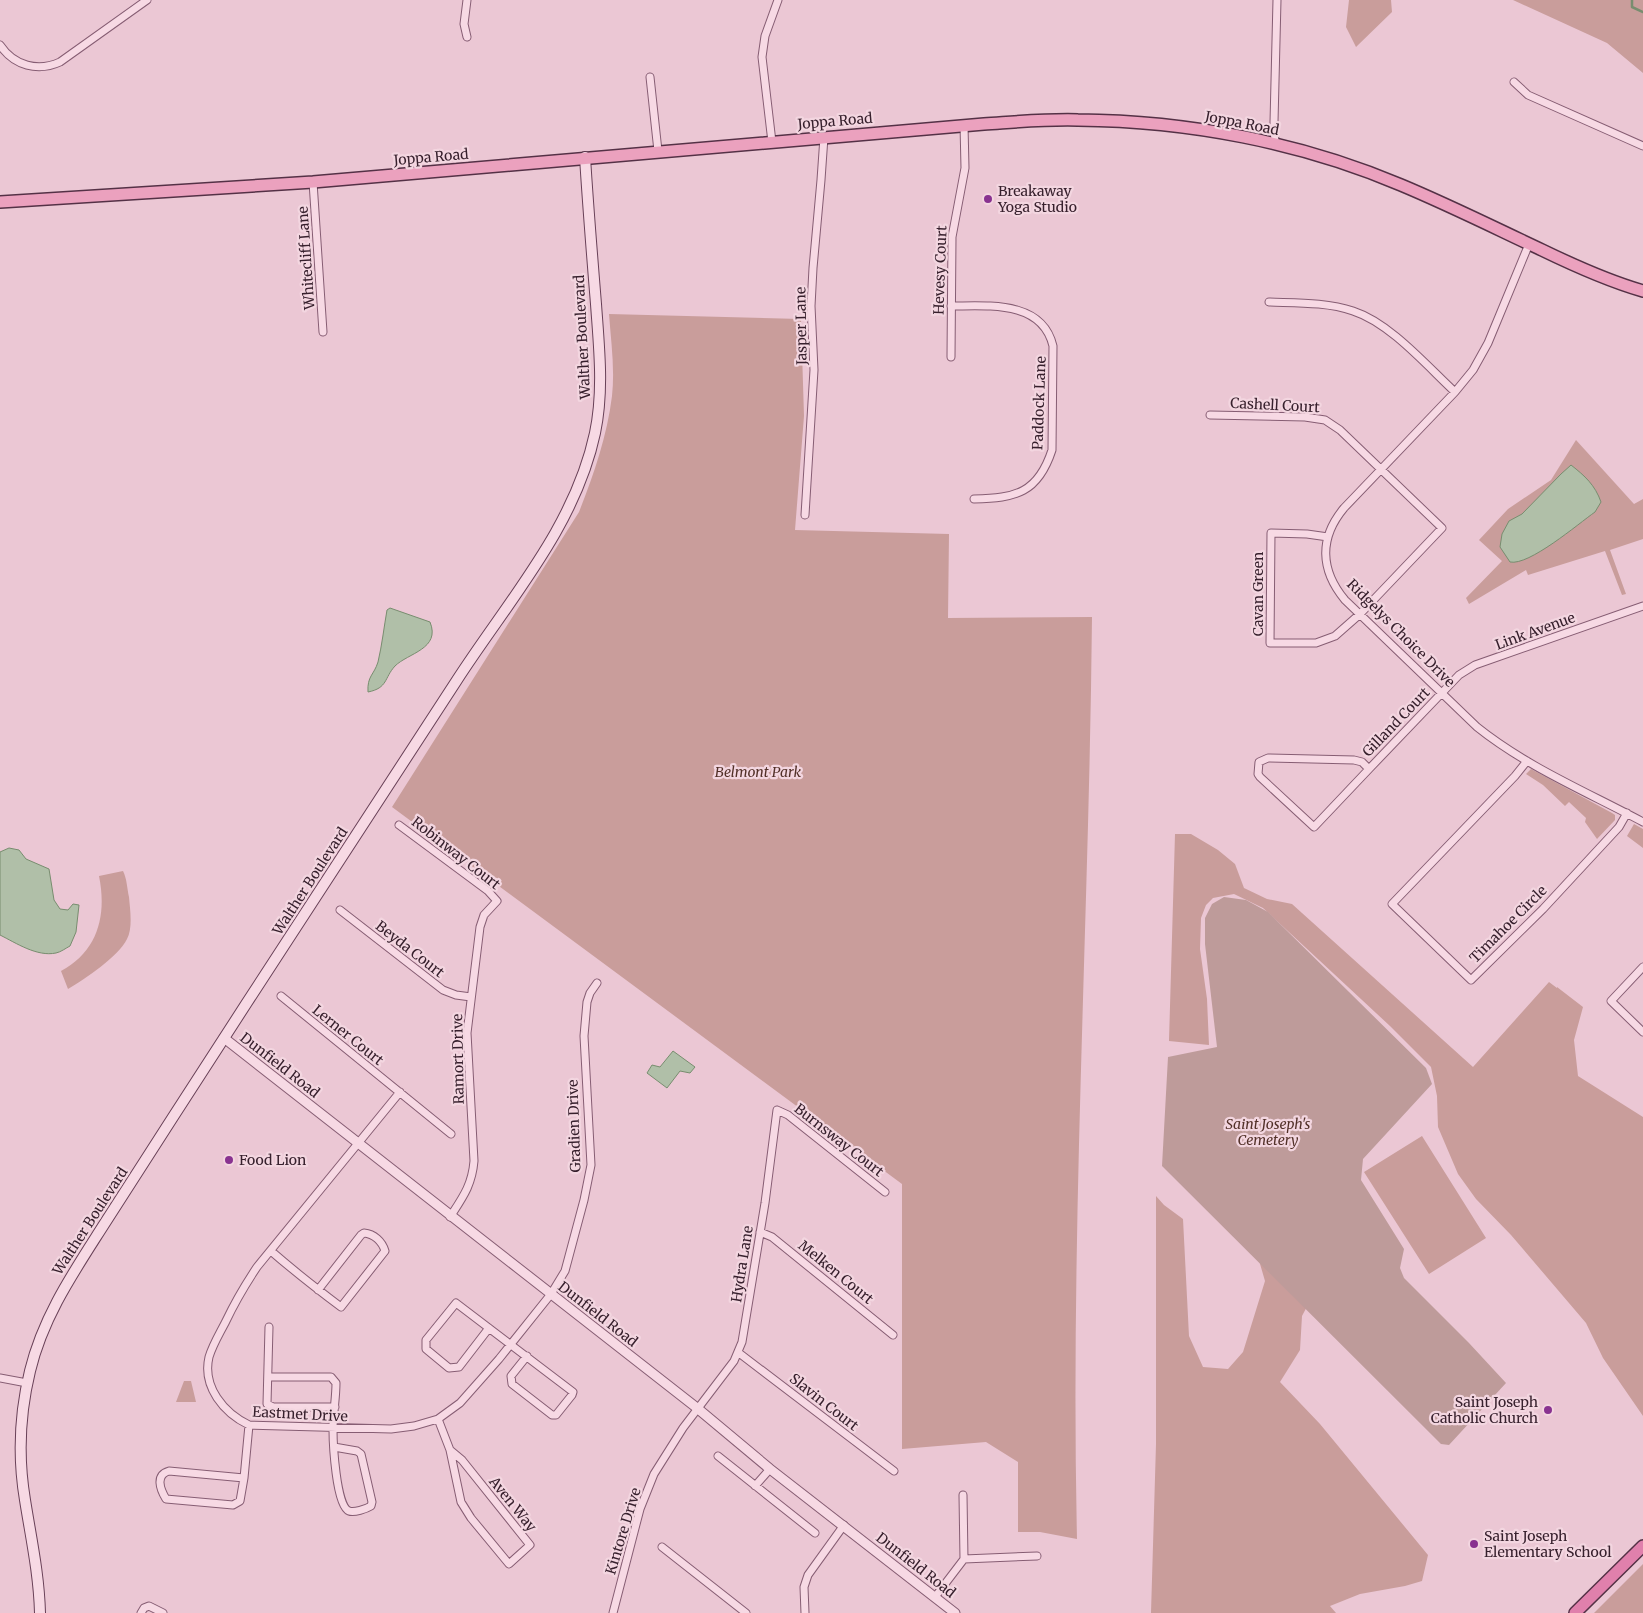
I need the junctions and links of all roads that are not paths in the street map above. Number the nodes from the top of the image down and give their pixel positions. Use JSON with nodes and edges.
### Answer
{"nodes":[{"id":1,"x":147,"y":0,"type":"edge"},
{"id":2,"x":467,"y":0,"type":"edge"},
{"id":3,"x":778,"y":0,"type":"edge"},
{"id":4,"x":1277,"y":0,"type":"edge"},
{"id":5,"x":467,"y":37,"type":"dead end"},
{"id":6,"x":0,"y":45,"type":"edge"},
{"id":7,"x":650,"y":77,"type":"dead end"},
{"id":8,"x":1514,"y":82,"type":"dead end"},
{"id":9,"x":964,"y":126,"type":"junction"},
{"id":10,"x":824,"y":137,"type":"junction"},
{"id":11,"x":772,"y":142,"type":"junction"},
{"id":12,"x":1275,"y":144,"type":"junction"},
{"id":13,"x":1643,"y":146,"type":"edge"},
{"id":14,"x":658,"y":151,"type":"junction"},
{"id":15,"x":585,"y":158,"type":"junction"},
{"id":16,"x":314,"y":182,"type":"junction"},
{"id":17,"x":0,"y":202,"type":"edge"},
{"id":18,"x":1529,"y":244,"type":"junction"},
{"id":19,"x":1643,"y":291,"type":"edge"},
{"id":20,"x":1269,"y":302,"type":"dead end"},
{"id":21,"x":951,"y":306,"type":"junction"},
{"id":22,"x":323,"y":332,"type":"dead end"},
{"id":23,"x":951,"y":357,"type":"dead end"},
{"id":24,"x":1455,"y":392,"type":"junction"},
{"id":25,"x":1210,"y":415,"type":"dead end"},
{"id":26,"x":1381,"y":468,"type":"junction"},
{"id":27,"x":974,"y":499,"type":"dead end"},
{"id":28,"x":805,"y":515,"type":"dead end"},
{"id":29,"x":1328,"y":537,"type":"junction"},
{"id":30,"x":1643,"y":606,"type":"edge"},
{"id":31,"x":1360,"y":614,"type":"junction"},
{"id":32,"x":1442,"y":692,"type":"junction"},
{"id":33,"x":1527,"y":761,"type":"junction"},
{"id":34,"x":1369,"y":769,"type":"junction"},
{"id":35,"x":1627,"y":813,"type":"junction"},
{"id":36,"x":1643,"y":822,"type":"edge"},
{"id":37,"x":399,"y":824,"type":"dead end"},
{"id":38,"x":497,"y":901,"type":"joint"},
{"id":39,"x":340,"y":910,"type":"dead end"},
{"id":40,"x":1643,"y":967,"type":"edge"},
{"id":41,"x":597,"y":982,"type":"dead end"},
{"id":42,"x":281,"y":996,"type":"dead end"},
{"id":43,"x":470,"y":997,"type":"junction"},
{"id":44,"x":1643,"y":1032,"type":"edge"},
{"id":45,"x":224,"y":1038,"type":"junction"},
{"id":46,"x":400,"y":1092,"type":"junction"},
{"id":47,"x":777,"y":1110,"type":"joint"},
{"id":48,"x":451,"y":1134,"type":"dead end"},
{"id":49,"x":359,"y":1144,"type":"junction"},
{"id":50,"x":885,"y":1192,"type":"dead end"},
{"id":51,"x":450,"y":1217,"type":"junction"},
{"id":52,"x":760,"y":1232,"type":"junction"},
{"id":53,"x":271,"y":1251,"type":"junction"},
{"id":54,"x":318,"y":1290,"type":"junction"},
{"id":55,"x":551,"y":1294,"type":"junction"},
{"id":56,"x":268,"y":1327,"type":"dead end"},
{"id":57,"x":490,"y":1328,"type":"junction"},
{"id":58,"x":894,"y":1335,"type":"dead end"},
{"id":59,"x":511,"y":1343,"type":"junction"},
{"id":60,"x":739,"y":1352,"type":"junction"},
{"id":61,"x":527,"y":1356,"type":"junction"},
{"id":62,"x":268,"y":1377,"type":"junction"},
{"id":63,"x":0,"y":1378,"type":"edge"},
{"id":64,"x":27,"y":1383,"type":"junction"},
{"id":65,"x":336,"y":1407,"type":"junction"},
{"id":66,"x":696,"y":1408,"type":"junction"},
{"id":67,"x":438,"y":1419,"type":"junction"},
{"id":68,"x":249,"y":1425,"type":"junction"},
{"id":69,"x":333,"y":1428,"type":"junction"},
{"id":70,"x":334,"y":1448,"type":"junction"},
{"id":71,"x":450,"y":1450,"type":"junction"},
{"id":72,"x":718,"y":1456,"type":"dead end"},
{"id":73,"x":770,"y":1469,"type":"junction"},
{"id":74,"x":894,"y":1471,"type":"dead end"},
{"id":75,"x":244,"y":1478,"type":"junction"},
{"id":76,"x":755,"y":1486,"type":"junction"},
{"id":77,"x":963,"y":1495,"type":"dead end"},
{"id":78,"x":844,"y":1525,"type":"junction"},
{"id":79,"x":815,"y":1533,"type":"dead end"},
{"id":80,"x":1643,"y":1546,"type":"edge"},
{"id":81,"x":662,"y":1547,"type":"dead end"},
{"id":82,"x":1037,"y":1556,"type":"dead end"},
{"id":83,"x":964,"y":1559,"type":"junction"},
{"id":84,"x":935,"y":1598,"type":"junction"},
{"id":85,"x":40,"y":1613,"type":"edge"},
{"id":86,"x":141,"y":1613,"type":"edge"},
{"id":87,"x":163,"y":1613,"type":"edge"},
{"id":88,"x":613,"y":1613,"type":"edge"},
{"id":89,"x":746,"y":1613,"type":"edge"},
{"id":90,"x":805,"y":1613,"type":"edge"},
{"id":91,"x":955,"y":1613,"type":"edge"},
{"id":92,"x":1575,"y":1613,"type":"edge"}],
"edges":[{"from":1,"to":6,"type":"street"},
{"from":2,"to":5,"type":"street"},
{"from":3,"to":11,"type":"street"},
{"from":4,"to":12,"type":"street"},
{"from":7,"to":14,"type":"street"},
{"from":8,"to":13,"type":"street"},
{"from":9,"to":10,"type":"main road","name":"Joppa Road"},
{"from":9,"to":12,"type":"main road","name":"Joppa Road"},
{"from":9,"to":21,"type":"street","name":"Hevesy Court"},
{"from":10,"to":11,"type":"main road","name":"Joppa Road"},
{"from":10,"to":28,"type":"street","name":"Jasper Lane"},
{"from":11,"to":14,"type":"main road","name":"Joppa Road"},
{"from":12,"to":18,"type":"main road","name":"Joppa Road"},
{"from":14,"to":15,"type":"main road","name":"Joppa Road"},
{"from":15,"to":16,"type":"main road","name":"Joppa Road"},
{"from":15,"to":45,"type":"main road","name":"Walther Boulevard"},
{"from":16,"to":17,"type":"main road","name":"Joppa Road"},
{"from":16,"to":22,"type":"street","name":"Whitecliff Lane"},
{"from":18,"to":19,"type":"main road","name":"Joppa Road"},
{"from":18,"to":24,"type":"street","name":"Ridgelys Choice Drive"},
{"from":20,"to":24,"type":"street"},
{"from":21,"to":23,"type":"street","name":"Hevesy Court"},
{"from":21,"to":27,"type":"street","name":"Paddock Lane"},
{"from":24,"to":26,"type":"street","name":"Ridgelys Choice Drive"},
{"from":25,"to":26,"type":"street","name":"Cashell Court"},
{"from":26,"to":29,"type":"street","name":"Ridgelys Choice Drive"},
{"from":26,"to":31,"type":"street","name":"Cashell Court"},
{"from":29,"to":31,"type":"street","name":"Ridgelys Choice Drive"},
{"from":29,"to":31,"type":"street","name":"Cavan Green"},
{"from":30,"to":32,"type":"street","name":"Link Avenue"},
{"from":31,"to":32,"type":"street","name":"Ridgelys Choice Drive"},
{"from":32,"to":33,"type":"street","name":"Ridgelys Choice Drive"},
{"from":32,"to":34,"type":"street","name":"Gilland Court"},
{"from":33,"to":35,"type":"street","name":"Ridgelys Choice Drive"},
{"from":33,"to":35,"type":"street","name":"Timahoe Circle"},
{"from":34,"to":34,"type":"street","name":"Gilland Court"},
{"from":35,"to":36,"type":"street","name":"Ridgelys Choice Drive"},
{"from":37,"to":38,"type":"street","name":"Robinway Court"},
{"from":38,"to":43,"type":"street","name":"Ramort Drive"},
{"from":39,"to":43,"type":"street","name":"Beyda Court"},
{"from":40,"to":44,"type":"street"},
{"from":41,"to":55,"type":"street","name":"Gradien Drive"},
{"from":42,"to":46,"type":"street","name":"Lerner Court"},
{"from":43,"to":51,"type":"street","name":"Ramort Drive"},
{"from":45,"to":49,"type":"street","name":"Dunfield Road"},
{"from":45,"to":64,"type":"main road","name":"Walther Boulevard"},
{"from":46,"to":48,"type":"street","name":"Lerner Court"},
{"from":46,"to":49,"type":"street"},
{"from":47,"to":50,"type":"street","name":"Burnsway Court"},
{"from":47,"to":52,"type":"street","name":"Hydra Lane"},
{"from":49,"to":51,"type":"street","name":"Dunfield Road"},
{"from":49,"to":53,"type":"street","name":"Eastmet Drive"},
{"from":51,"to":55,"type":"street","name":"Dunfield Road"},
{"from":52,"to":58,"type":"street","name":"Melken Court"},
{"from":52,"to":60,"type":"street","name":"Hydra Lane"},
{"from":53,"to":54,"type":"street"},
{"from":53,"to":68,"type":"street","name":"Eastmet Drive"},
{"from":54,"to":54,"type":"street"},
{"from":55,"to":59,"type":"street","name":"Eastmet Drive"},
{"from":55,"to":66,"type":"street","name":"Dunfield Road"},
{"from":56,"to":62,"type":"street"},
{"from":57,"to":57,"type":"street"},
{"from":57,"to":59,"type":"street"},
{"from":59,"to":61,"type":"street"},
{"from":59,"to":67,"type":"street","name":"Eastmet Drive"},
{"from":60,"to":66,"type":"street","name":"Hydra Lane"},
{"from":60,"to":74,"type":"street","name":"Slavin Court"},
{"from":61,"to":61,"type":"street"},
{"from":62,"to":65,"type":"street"},
{"from":62,"to":65,"type":"street"},
{"from":63,"to":64,"type":"street"},
{"from":64,"to":85,"type":"main road","name":"Walther Boulevard"},
{"from":65,"to":69,"type":"street"},
{"from":66,"to":73,"type":"street","name":"Dunfield Road"},
{"from":66,"to":88,"type":"street","name":"Kintore Drive"},
{"from":67,"to":69,"type":"street","name":"Eastmet Drive"},
{"from":67,"to":71,"type":"street","name":"Aven Way"},
{"from":68,"to":69,"type":"street","name":"Eastmet Drive"},
{"from":68,"to":75,"type":"street"},
{"from":69,"to":70,"type":"street"},
{"from":70,"to":70,"type":"street"},
{"from":71,"to":71,"type":"street","name":"Aven Way"},
{"from":72,"to":76,"type":"street"},
{"from":73,"to":76,"type":"street"},
{"from":73,"to":78,"type":"street","name":"Dunfield Road"},
{"from":75,"to":75,"type":"street"},
{"from":76,"to":79,"type":"street"},
{"from":77,"to":83,"type":"street"},
{"from":78,"to":84,"type":"street","name":"Dunfield Road"},
{"from":78,"to":90,"type":"street"},
{"from":80,"to":92,"type":"highway"},
{"from":81,"to":89,"type":"street"},
{"from":82,"to":83,"type":"street"},
{"from":83,"to":84,"type":"street"},
{"from":84,"to":91,"type":"street","name":"Dunfield Road"},
{"from":86,"to":87,"type":"street"}]}
